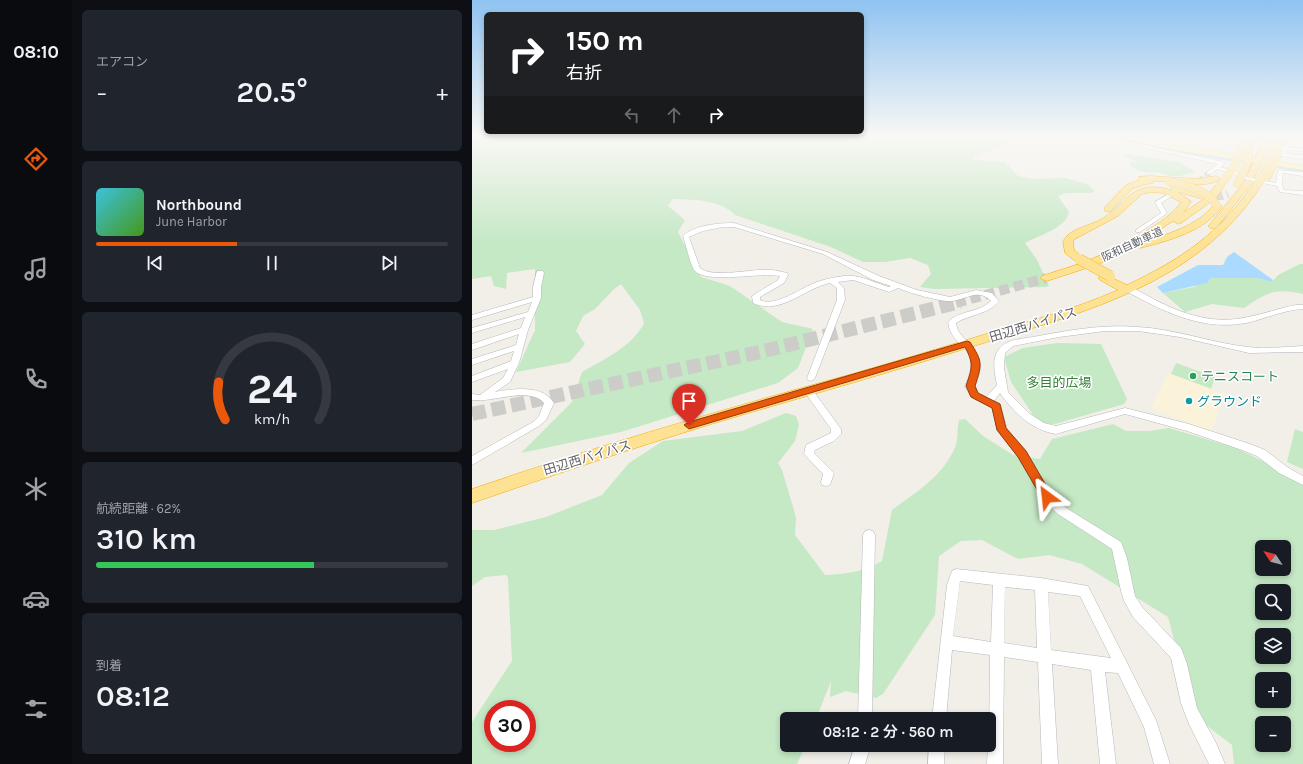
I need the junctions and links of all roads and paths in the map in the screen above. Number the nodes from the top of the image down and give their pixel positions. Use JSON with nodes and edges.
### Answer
{"nodes":[{"id":1,"x":1226,"y":173,"type":"edge"},
{"id":2,"x":1235,"y":173,"type":"edge"},
{"id":3,"x":1244,"y":173,"type":"edge"},
{"id":4,"x":1261,"y":173,"type":"edge"},
{"id":5,"x":1280,"y":173,"type":"edge"},
{"id":6,"x":1288,"y":173,"type":"edge"},
{"id":7,"x":1303,"y":174,"type":"edge"},
{"id":8,"x":1219,"y":181,"type":"junction"},
{"id":9,"x":1279,"y":186,"type":"junction"},
{"id":10,"x":1303,"y":193,"type":"edge"},
{"id":11,"x":1228,"y":194,"type":"dead end"},
{"id":12,"x":1169,"y":196,"type":"dead end"},
{"id":13,"x":1210,"y":200,"type":"junction"},
{"id":14,"x":1116,"y":202,"type":"junction"},
{"id":15,"x":1092,"y":226,"type":"junction"},
{"id":16,"x":1138,"y":231,"type":"dead end"},
{"id":17,"x":1077,"y":260,"type":"junction"},
{"id":18,"x":1095,"y":262,"type":"junction"},
{"id":19,"x":540,"y":273,"type":"dead end"},
{"id":20,"x":1046,"y":278,"type":"tunnel mouth"},
{"id":21,"x":831,"y":281,"type":"junction"},
{"id":22,"x":1117,"y":283,"type":"junction"},
{"id":23,"x":897,"y":286,"type":"junction"},
{"id":24,"x":537,"y":298,"type":"junction"},
{"id":25,"x":1303,"y":307,"type":"edge"},
{"id":26,"x":531,"y":313,"type":"junction"},
{"id":27,"x":472,"y":318,"type":"edge"},
{"id":28,"x":524,"y":330,"type":"junction"},
{"id":29,"x":472,"y":331,"type":"edge"},
{"id":30,"x":965,"y":342,"type":"junction"},
{"id":31,"x":520,"y":346,"type":"junction"},
{"id":32,"x":472,"y":347,"type":"edge"},
{"id":33,"x":1303,"y":349,"type":"edge"},
{"id":34,"x":472,"y":362,"type":"edge"},
{"id":35,"x":515,"y":363,"type":"junction"},
{"id":36,"x":811,"y":378,"type":"dead end"},
{"id":37,"x":472,"y":379,"type":"edge"},
{"id":38,"x":1001,"y":386,"type":"junction"},
{"id":39,"x":811,"y":394,"type":"dead end"},
{"id":40,"x":474,"y":399,"type":"edge"},
{"id":41,"x":988,"y":401,"type":"junction"},
{"id":42,"x":472,"y":461,"type":"edge"},
{"id":43,"x":1303,"y":481,"type":"edge"},
{"id":44,"x":826,"y":482,"type":"dead end"},
{"id":45,"x":472,"y":496,"type":"edge"},
{"id":46,"x":869,"y":535,"type":"dead end"},
{"id":47,"x":999,"y":580,"type":"junction"},
{"id":48,"x":1041,"y":584,"type":"junction"},
{"id":49,"x":946,"y":642,"type":"junction"},
{"id":50,"x":997,"y":649,"type":"junction"},
{"id":51,"x":1044,"y":656,"type":"junction"},
{"id":52,"x":1097,"y":663,"type":"junction"},
{"id":53,"x":1122,"y":667,"type":"junction"},
{"id":54,"x":866,"y":712,"type":"edge"},
{"id":55,"x":940,"y":712,"type":"edge"},
{"id":56,"x":861,"y":752,"type":"edge"},
{"id":57,"x":937,"y":752,"type":"edge"},
{"id":58,"x":857,"y":764,"type":"edge"},
{"id":59,"x":938,"y":764,"type":"edge"},
{"id":60,"x":995,"y":764,"type":"edge"},
{"id":61,"x":1050,"y":764,"type":"edge"},
{"id":62,"x":1108,"y":764,"type":"edge"},
{"id":63,"x":1162,"y":764,"type":"edge"},
{"id":64,"x":1217,"y":764,"type":"edge"}],
"edges":[{"from":1,"to":8,"type":"highway","name":"阪和自動車道","bridge":true},
{"from":2,"to":9,"type":"street"},
{"from":3,"to":11,"type":"highway","bridge":true},
{"from":4,"to":22,"type":"highway","name":"田辺西バイパス","bridge":true},
{"from":5,"to":9,"type":"street"},
{"from":6,"to":7,"type":"street"},
{"from":8,"to":13,"type":"highway","name":"阪和自動車道"},
{"from":8,"to":14,"type":"highway"},
{"from":9,"to":10,"type":"street"},
{"from":12,"to":16,"type":"street"},
{"from":13,"to":14,"type":"highway","bridge":true},
{"from":13,"to":15,"type":"highway"},
{"from":13,"to":18,"type":"highway","name":"阪和自動車道"},
{"from":14,"to":17,"type":"highway"},
{"from":15,"to":17,"type":"highway"},
{"from":15,"to":18,"type":"highway"},
{"from":17,"to":22,"type":"highway"},
{"from":18,"to":20,"type":"highway","name":"阪和自動車道"},
{"from":19,"to":24,"type":"street"},
{"from":21,"to":23,"type":"street"},
{"from":21,"to":23,"type":"street"},
{"from":21,"to":36,"type":"street"},
{"from":22,"to":25,"type":"street"},
{"from":22,"to":30,"type":"highway","name":"田辺西バイパス"},
{"from":23,"to":30,"type":"street"},
{"from":24,"to":26,"type":"street"},
{"from":24,"to":27,"type":"street"},
{"from":26,"to":28,"type":"street"},
{"from":26,"to":29,"type":"street"},
{"from":28,"to":31,"type":"street"},
{"from":28,"to":32,"type":"street"},
{"from":30,"to":41,"type":"street"},
{"from":30,"to":45,"type":"highway","name":"田辺西バイパス"},
{"from":31,"to":34,"type":"street"},
{"from":31,"to":35,"type":"street"},
{"from":33,"to":38,"type":"street"},
{"from":35,"to":37,"type":"street"},
{"from":35,"to":40,"type":"street"},
{"from":38,"to":41,"type":"street"},
{"from":38,"to":43,"type":"street"},
{"from":39,"to":44,"type":"street"},
{"from":40,"to":42,"type":"street"},
{"from":41,"to":64,"type":"street"},
{"from":46,"to":54,"type":"street"},
{"from":47,"to":48,"type":"street"},
{"from":47,"to":49,"type":"street"},
{"from":47,"to":50,"type":"street"},
{"from":48,"to":51,"type":"street"},
{"from":48,"to":53,"type":"street"},
{"from":49,"to":50,"type":"street"},
{"from":49,"to":55,"type":"street"},
{"from":50,"to":51,"type":"street"},
{"from":50,"to":60,"type":"street"},
{"from":51,"to":52,"type":"street"},
{"from":51,"to":61,"type":"street"},
{"from":52,"to":53,"type":"street"},
{"from":52,"to":62,"type":"street"},
{"from":53,"to":63,"type":"street"},
{"from":56,"to":58,"type":"street"},
{"from":57,"to":59,"type":"street"}]}
